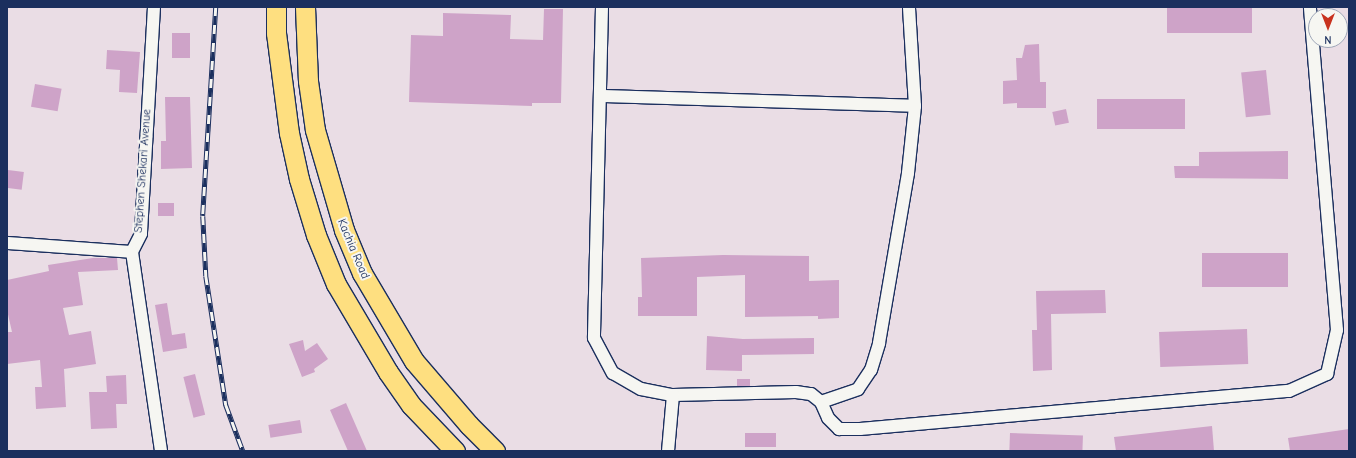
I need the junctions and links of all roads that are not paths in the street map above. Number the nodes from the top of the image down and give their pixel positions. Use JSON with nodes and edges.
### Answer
{"nodes":[{"id":1,"x":154,"y":7,"type":"edge"},
{"id":2,"x":276,"y":7,"type":"edge"},
{"id":3,"x":305,"y":7,"type":"edge"},
{"id":4,"x":602,"y":7,"type":"edge"},
{"id":5,"x":909,"y":7,"type":"edge"},
{"id":6,"x":1310,"y":7,"type":"edge"},
{"id":7,"x":602,"y":96,"type":"junction"},
{"id":8,"x":915,"y":106,"type":"junction"},
{"id":9,"x":7,"y":243,"type":"edge"},
{"id":10,"x":132,"y":252,"type":"junction"},
{"id":11,"x":673,"y":395,"type":"junction"},
{"id":12,"x":821,"y":402,"type":"junction"},
{"id":13,"x":161,"y":451,"type":"edge"},
{"id":14,"x":455,"y":451,"type":"edge"},
{"id":15,"x":495,"y":451,"type":"edge"},
{"id":16,"x":668,"y":451,"type":"edge"}],
"edges":[{"from":1,"to":10,"type":"street","name":"Stephen Shekari Avenue"},
{"from":2,"to":14,"type":"main road"},
{"from":3,"to":15,"type":"main road","name":"Kachia Road"},
{"from":4,"to":7,"type":"street"},
{"from":5,"to":8,"type":"street"},
{"from":6,"to":12,"type":"street"},
{"from":7,"to":8,"type":"street"},
{"from":7,"to":11,"type":"street"},
{"from":8,"to":12,"type":"street"},
{"from":9,"to":10,"type":"street"},
{"from":10,"to":13,"type":"street"},
{"from":11,"to":12,"type":"street"},
{"from":11,"to":16,"type":"street"}]}
